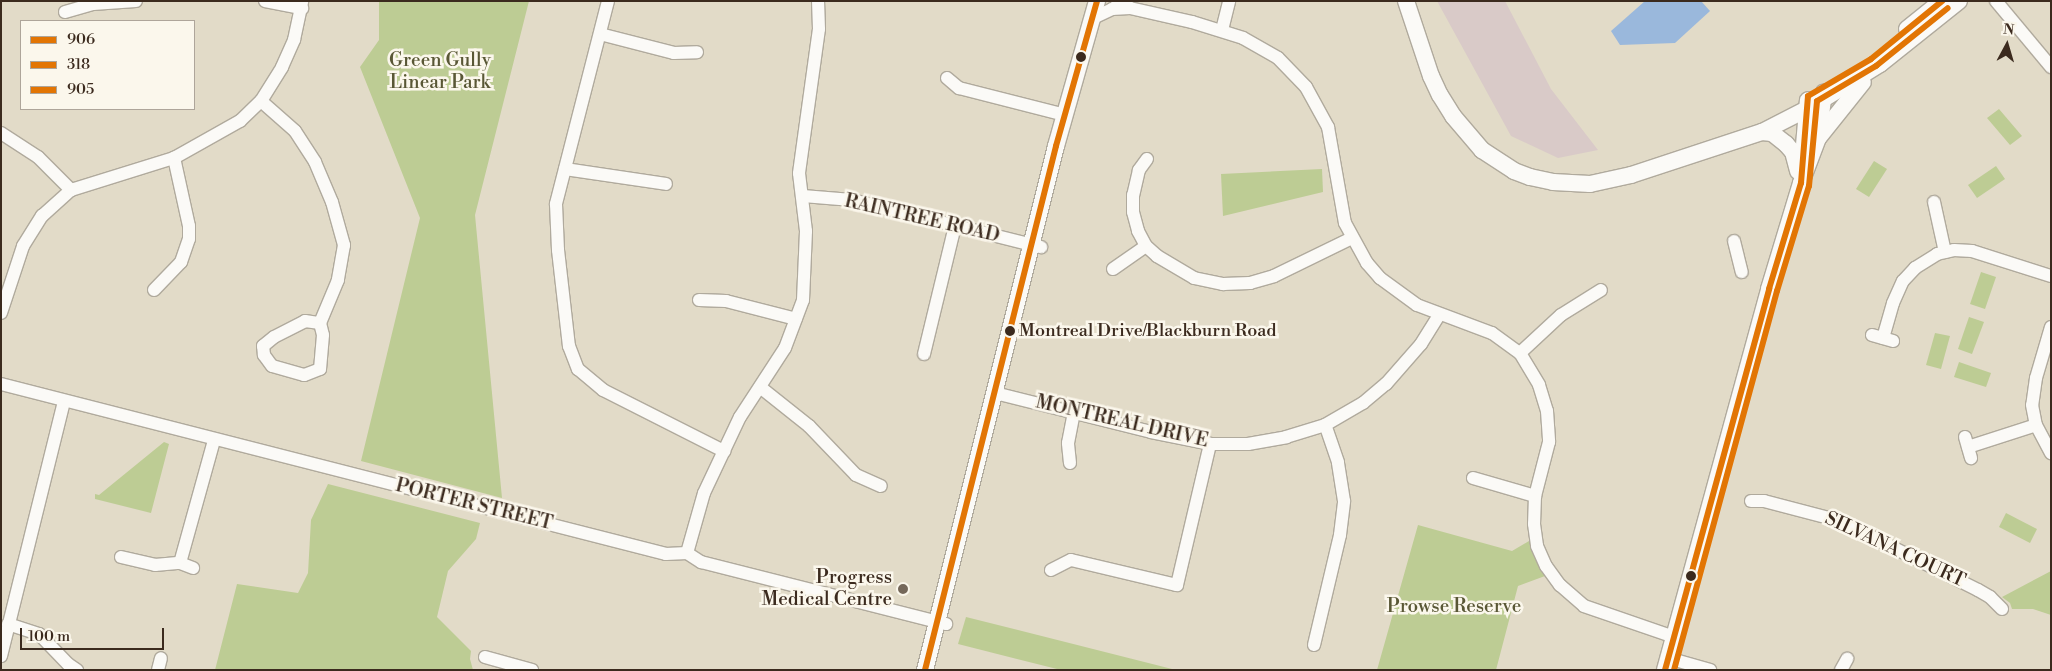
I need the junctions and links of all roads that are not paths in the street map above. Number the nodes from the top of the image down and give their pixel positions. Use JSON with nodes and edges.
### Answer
{"nodes":[{"id":1,"x":136,"y":1,"type":"edge"},
{"id":2,"x":265,"y":1,"type":"edge"},
{"id":3,"x":608,"y":1,"type":"edge"},
{"id":4,"x":818,"y":1,"type":"edge"},
{"id":5,"x":1097,"y":1,"type":"edge"},
{"id":6,"x":1117,"y":1,"type":"edge"},
{"id":7,"x":1229,"y":1,"type":"edge"},
{"id":8,"x":1406,"y":1,"type":"edge"},
{"id":9,"x":1942,"y":1,"type":"edge"},
{"id":10,"x":1959,"y":1,"type":"edge"},
{"id":11,"x":1996,"y":1,"type":"edge"},
{"id":12,"x":2009,"y":1,"type":"edge"},
{"id":13,"x":302,"y":5,"type":"edge"},
{"id":14,"x":1130,"y":8,"type":"junction"},
{"id":15,"x":65,"y":12,"type":"dead end"},
{"id":16,"x":2009,"y":17,"type":"junction"},
{"id":17,"x":1093,"y":18,"type":"junction"},
{"id":18,"x":1222,"y":30,"type":"junction"},
{"id":19,"x":600,"y":34,"type":"junction"},
{"id":20,"x":696,"y":52,"type":"dead end"},
{"id":21,"x":1880,"y":64,"type":"junction"},
{"id":22,"x":2051,"y":67,"type":"edge"},
{"id":23,"x":947,"y":78,"type":"dead end"},
{"id":24,"x":1816,"y":98,"type":"junction"},
{"id":25,"x":261,"y":102,"type":"junction"},
{"id":26,"x":1064,"y":115,"type":"junction"},
{"id":27,"x":1762,"y":132,"type":"junction"},
{"id":28,"x":1,"y":133,"type":"edge"},
{"id":29,"x":1818,"y":138,"type":"junction"},
{"id":30,"x":1692,"y":154,"type":"junction"},
{"id":31,"x":174,"y":158,"type":"junction"},
{"id":32,"x":1147,"y":159,"type":"dead end"},
{"id":33,"x":564,"y":169,"type":"junction"},
{"id":34,"x":1801,"y":183,"type":"junction"},
{"id":35,"x":666,"y":184,"type":"dead end"},
{"id":36,"x":71,"y":190,"type":"junction"},
{"id":37,"x":803,"y":196,"type":"junction"},
{"id":38,"x":1934,"y":202,"type":"dead end"},
{"id":39,"x":955,"y":226,"type":"junction"},
{"id":40,"x":1352,"y":238,"type":"junction"},
{"id":41,"x":1734,"y":241,"type":"dead end"},
{"id":42,"x":1036,"y":246,"type":"junction"},
{"id":43,"x":1146,"y":246,"type":"junction"},
{"id":44,"x":1945,"y":252,"type":"junction"},
{"id":45,"x":1113,"y":269,"type":"dead end"},
{"id":46,"x":1742,"y":272,"type":"dead end"},
{"id":47,"x":2051,"y":276,"type":"edge"},
{"id":48,"x":154,"y":290,"type":"dead end"},
{"id":49,"x":1601,"y":290,"type":"dead end"},
{"id":50,"x":699,"y":300,"type":"dead end"},
{"id":51,"x":1,"y":313,"type":"edge"},
{"id":52,"x":1440,"y":315,"type":"junction"},
{"id":53,"x":796,"y":319,"type":"junction"},
{"id":54,"x":320,"y":324,"type":"junction"},
{"id":55,"x":2051,"y":328,"type":"edge"},
{"id":56,"x":1883,"y":338,"type":"dead end"},
{"id":57,"x":924,"y":354,"type":"dead end"},
{"id":58,"x":1520,"y":354,"type":"junction"},
{"id":59,"x":1,"y":384,"type":"edge"},
{"id":60,"x":760,"y":387,"type":"junction"},
{"id":61,"x":1000,"y":394,"type":"junction"},
{"id":62,"x":64,"y":401,"type":"junction"},
{"id":63,"x":1074,"y":412,"type":"junction"},
{"id":64,"x":1325,"y":425,"type":"junction"},
{"id":65,"x":2036,"y":425,"type":"junction"},
{"id":66,"x":214,"y":440,"type":"junction"},
{"id":67,"x":1210,"y":444,"type":"junction"},
{"id":68,"x":1968,"y":448,"type":"dead end"},
{"id":69,"x":724,"y":451,"type":"junction"},
{"id":70,"x":2051,"y":453,"type":"edge"},
{"id":71,"x":1070,"y":463,"type":"dead end"},
{"id":72,"x":1473,"y":478,"type":"dead end"},
{"id":73,"x":882,"y":486,"type":"dead end"},
{"id":74,"x":1535,"y":496,"type":"junction"},
{"id":75,"x":1751,"y":501,"type":"dead end"},
{"id":76,"x":687,"y":553,"type":"junction"},
{"id":77,"x":121,"y":557,"type":"dead end"},
{"id":78,"x":180,"y":563,"type":"junction"},
{"id":79,"x":193,"y":568,"type":"dead end"},
{"id":80,"x":1052,"y":570,"type":"dead end"},
{"id":81,"x":2002,"y":609,"type":"dead end"},
{"id":82,"x":942,"y":623,"type":"junction"},
{"id":83,"x":8,"y":624,"type":"junction"},
{"id":84,"x":1674,"y":637,"type":"junction"},
{"id":85,"x":1314,"y":645,"type":"dead end"},
{"id":86,"x":1,"y":656,"type":"edge"},
{"id":87,"x":485,"y":657,"type":"dead end"},
{"id":88,"x":1666,"y":664,"type":"edge"},
{"id":89,"x":77,"y":670,"type":"edge"},
{"id":90,"x":532,"y":670,"type":"edge"},
{"id":91,"x":925,"y":670,"type":"edge"},
{"id":92,"x":934,"y":670,"type":"edge"},
{"id":93,"x":1710,"y":670,"type":"edge"}],
"edges":[{"from":1,"to":15,"type":"street"},
{"from":2,"to":13,"type":"street"},
{"from":3,"to":19,"type":"street"},
{"from":4,"to":37,"type":"street"},
{"from":5,"to":17,"type":"main road"},
{"from":6,"to":14,"type":"street"},
{"from":7,"to":18,"type":"street"},
{"from":8,"to":30,"type":"main road"},
{"from":9,"to":24,"type":"main road"},
{"from":10,"to":21,"type":"main road"},
{"from":11,"to":16,"type":"street"},
{"from":12,"to":16,"type":"street"},
{"from":13,"to":25,"type":"street"},
{"from":14,"to":17,"type":"street"},
{"from":14,"to":18,"type":"street"},
{"from":16,"to":22,"type":"street"},
{"from":17,"to":26,"type":"main road"},
{"from":17,"to":42,"type":"main road"},
{"from":18,"to":40,"type":"street"},
{"from":19,"to":20,"type":"street"},
{"from":19,"to":33,"type":"street"},
{"from":21,"to":24,"type":"main road"},
{"from":21,"to":29,"type":"main road"},
{"from":23,"to":26,"type":"street"},
{"from":24,"to":27,"type":"main road"},
{"from":24,"to":29,"type":"main road"},
{"from":24,"to":30,"type":"main road"},
{"from":24,"to":34,"type":"main road"},
{"from":25,"to":31,"type":"street"},
{"from":25,"to":54,"type":"street"},
{"from":26,"to":42,"type":"main road"},
{"from":27,"to":30,"type":"main road"},
{"from":27,"to":34,"type":"main road"},
{"from":28,"to":36,"type":"street"},
{"from":29,"to":34,"type":"main road"},
{"from":31,"to":36,"type":"street"},
{"from":31,"to":48,"type":"street"},
{"from":32,"to":43,"type":"street"},
{"from":33,"to":35,"type":"street"},
{"from":33,"to":69,"type":"street"},
{"from":34,"to":84,"type":"main road"},
{"from":36,"to":51,"type":"street"},
{"from":37,"to":39,"type":"street","name":"RAINTREE ROAD"},
{"from":37,"to":53,"type":"street"},
{"from":38,"to":44,"type":"street"},
{"from":39,"to":42,"type":"street","name":"RAINTREE ROAD"},
{"from":39,"to":57,"type":"street"},
{"from":40,"to":43,"type":"street"},
{"from":40,"to":52,"type":"street"},
{"from":41,"to":46,"type":"street"},
{"from":42,"to":61,"type":"main road"},
{"from":43,"to":45,"type":"street"},
{"from":44,"to":47,"type":"street"},
{"from":44,"to":56,"type":"street"},
{"from":49,"to":58,"type":"street"},
{"from":50,"to":53,"type":"street"},
{"from":52,"to":58,"type":"street"},
{"from":52,"to":64,"type":"street","name":"MONTREAL DRIVE"},
{"from":53,"to":60,"type":"street"},
{"from":54,"to":54,"type":"street"},
{"from":55,"to":65,"type":"street"},
{"from":58,"to":74,"type":"street"},
{"from":59,"to":62,"type":"street","name":"PORTER STREET"},
{"from":60,"to":69,"type":"street"},
{"from":60,"to":73,"type":"street"},
{"from":61,"to":63,"type":"street","name":"MONTREAL DRIVE"},
{"from":61,"to":82,"type":"main road"},
{"from":62,"to":66,"type":"street","name":"PORTER STREET"},
{"from":62,"to":83,"type":"street"},
{"from":63,"to":67,"type":"street","name":"MONTREAL DRIVE"},
{"from":63,"to":71,"type":"street"},
{"from":64,"to":67,"type":"street","name":"MONTREAL DRIVE"},
{"from":64,"to":85,"type":"street"},
{"from":65,"to":68,"type":"street"},
{"from":65,"to":70,"type":"street"},
{"from":66,"to":76,"type":"street","name":"PORTER STREET"},
{"from":66,"to":78,"type":"street"},
{"from":67,"to":80,"type":"street"},
{"from":69,"to":76,"type":"street"},
{"from":72,"to":74,"type":"street"},
{"from":74,"to":84,"type":"street"},
{"from":75,"to":81,"type":"street","name":"SILVANA COURT"},
{"from":76,"to":82,"type":"street","name":"PORTER STREET"},
{"from":77,"to":78,"type":"street"},
{"from":78,"to":79,"type":"street"},
{"from":82,"to":91,"type":"main road"},
{"from":82,"to":92,"type":"main road"},
{"from":83,"to":86,"type":"street"},
{"from":83,"to":89,"type":"street"},
{"from":84,"to":88,"type":"main road"},
{"from":87,"to":90,"type":"street"},
{"from":88,"to":93,"type":"street"}]}
